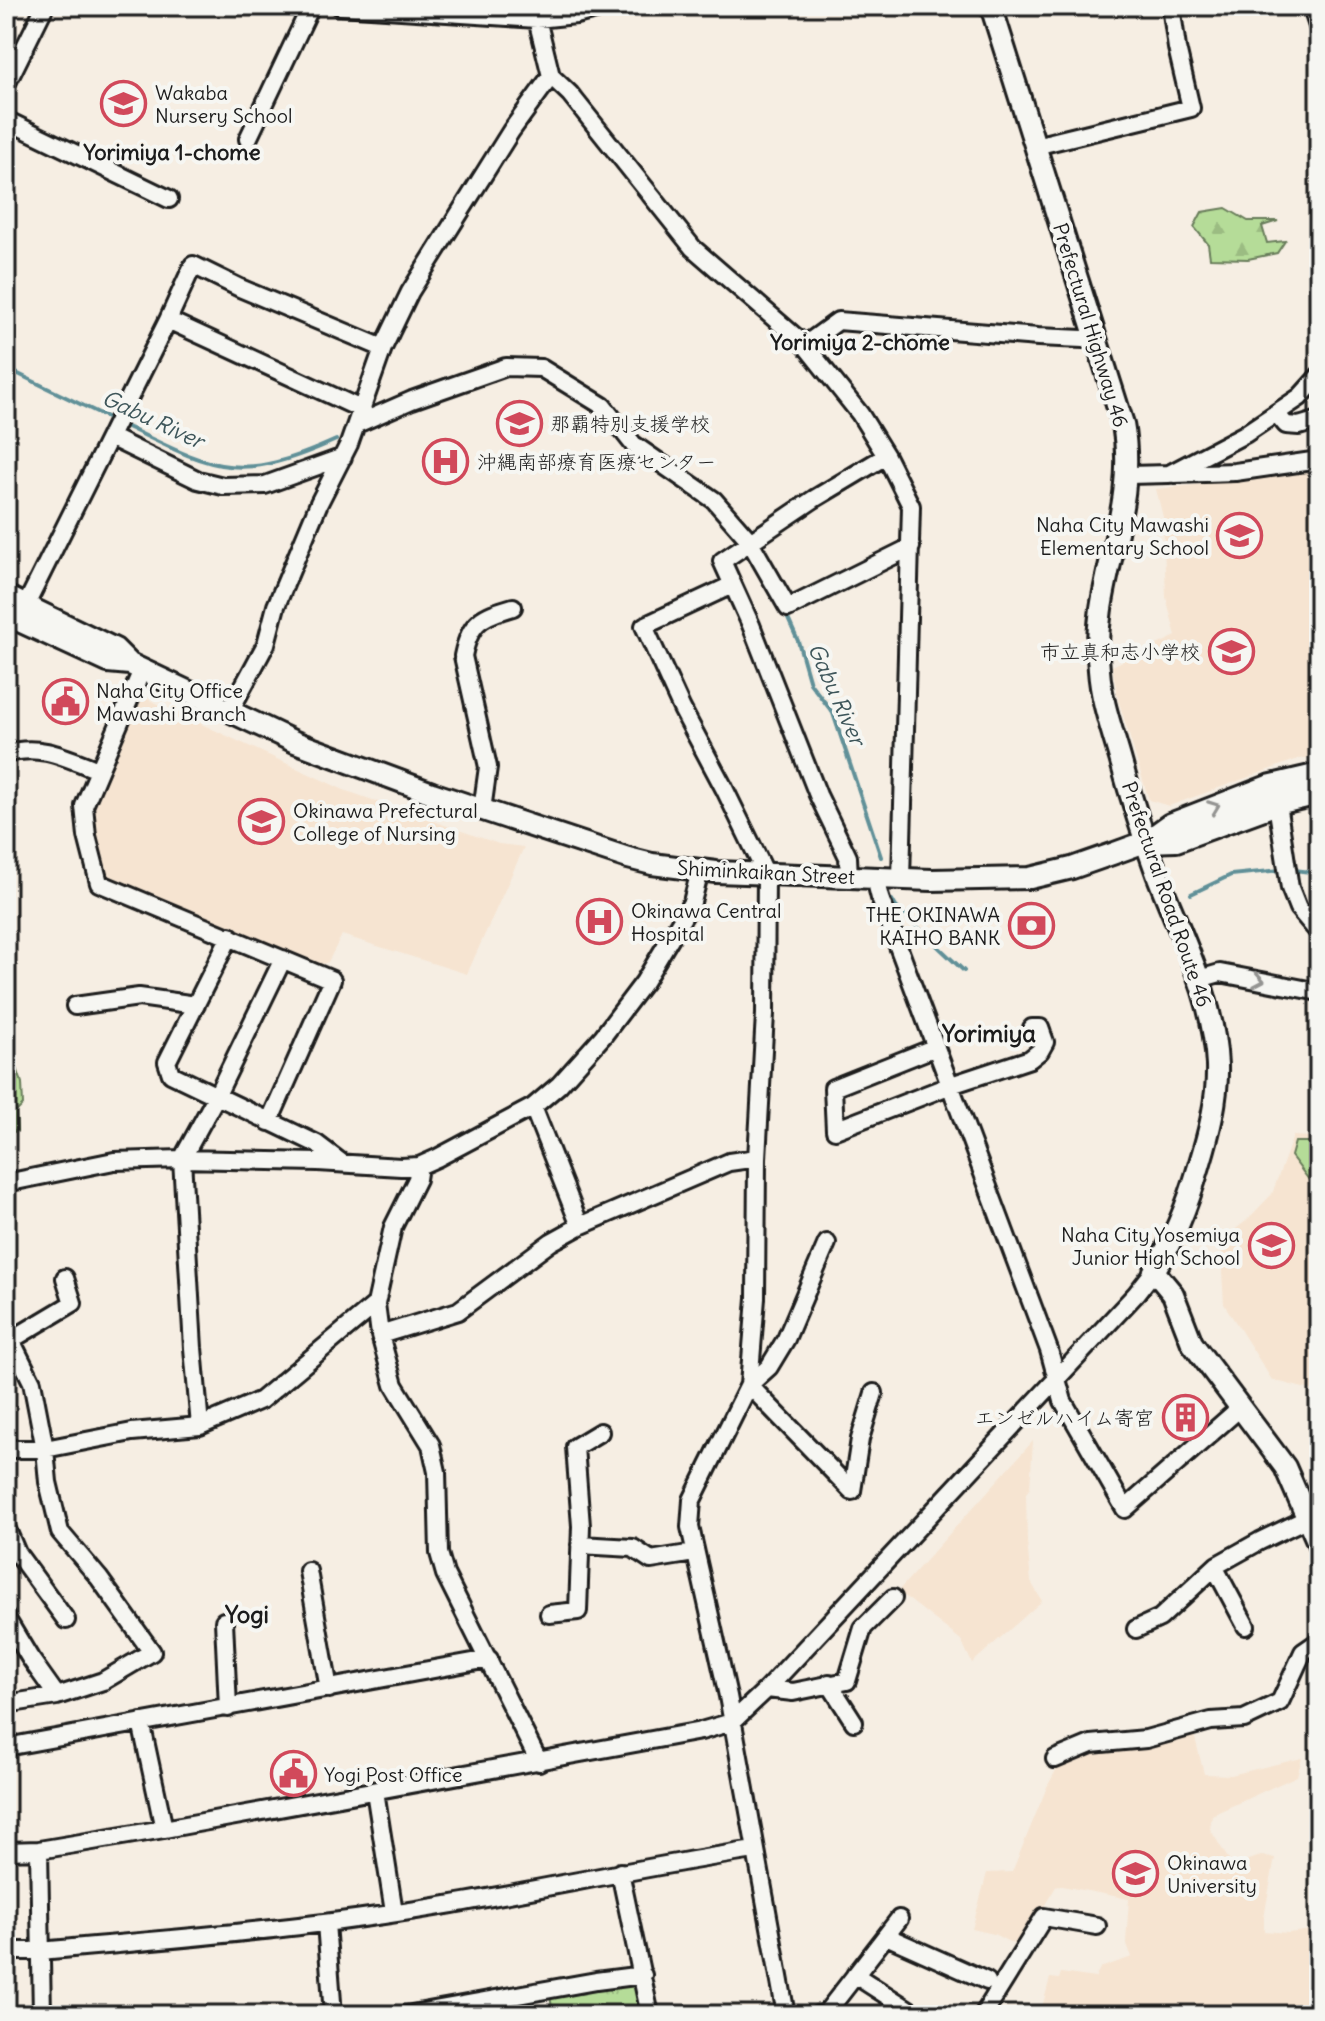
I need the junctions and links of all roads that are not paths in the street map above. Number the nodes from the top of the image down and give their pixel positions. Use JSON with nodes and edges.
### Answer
{"nodes":[{"id":1,"x":45,"y":6,"type":"edge"},
{"id":2,"x":311,"y":6,"type":"edge"},
{"id":3,"x":340,"y":6,"type":"edge"},
{"id":4,"x":610,"y":6,"type":"edge"},
{"id":5,"x":991,"y":6,"type":"edge"},
{"id":6,"x":1171,"y":6,"type":"edge"},
{"id":7,"x":1311,"y":6,"type":"edge"},
{"id":8,"x":537,"y":19,"type":"junction"},
{"id":9,"x":1319,"y":29,"type":"edge"},
{"id":10,"x":551,"y":76,"type":"junction"},
{"id":11,"x":6,"y":85,"type":"edge"},
{"id":12,"x":6,"y":120,"type":"edge"},
{"id":13,"x":248,"y":139,"type":"dead end"},
{"id":14,"x":1035,"y":146,"type":"junction"},
{"id":15,"x":169,"y":199,"type":"dead end"},
{"id":16,"x":168,"y":320,"type":"junction"},
{"id":17,"x":1096,"y":336,"type":"junction"},
{"id":18,"x":805,"y":345,"type":"junction"},
{"id":19,"x":383,"y":348,"type":"junction"},
{"id":20,"x":1319,"y":376,"type":"edge"},
{"id":21,"x":1276,"y":413,"type":"junction"},
{"id":22,"x":359,"y":420,"type":"junction"},
{"id":23,"x":1319,"y":420,"type":"edge"},
{"id":24,"x":112,"y":434,"type":"junction"},
{"id":25,"x":346,"y":450,"type":"junction"},
{"id":26,"x":886,"y":456,"type":"junction"},
{"id":27,"x":1319,"y":460,"type":"edge"},
{"id":28,"x":1169,"y":474,"type":"junction"},
{"id":29,"x":1128,"y":475,"type":"junction"},
{"id":30,"x":749,"y":540,"type":"junction"},
{"id":31,"x":911,"y":547,"type":"junction"},
{"id":32,"x":732,"y":585,"type":"junction"},
{"id":33,"x":6,"y":596,"type":"edge"},
{"id":34,"x":513,"y":607,"type":"dead end"},
{"id":35,"x":16,"y":614,"type":"edge"},
{"id":36,"x":136,"y":667,"type":"junction"},
{"id":37,"x":230,"y":711,"type":"junction"},
{"id":38,"x":6,"y":754,"type":"edge"},
{"id":39,"x":98,"y":770,"type":"junction"},
{"id":40,"x":1319,"y":774,"type":"edge"},
{"id":41,"x":1319,"y":794,"type":"edge"},
{"id":42,"x":1277,"y":804,"type":"junction"},
{"id":43,"x":482,"y":810,"type":"junction"},
{"id":44,"x":1145,"y":842,"type":"junction"},
{"id":45,"x":700,"y":871,"type":"junction"},
{"id":46,"x":766,"y":874,"type":"junction"},
{"id":47,"x":849,"y":877,"type":"junction"},
{"id":48,"x":875,"y":878,"type":"junction"},
{"id":49,"x":901,"y":879,"type":"junction"},
{"id":50,"x":1319,"y":933,"type":"edge"},
{"id":51,"x":230,"y":936,"type":"junction"},
{"id":52,"x":283,"y":959,"type":"junction"},
{"id":53,"x":1199,"y":979,"type":"junction"},
{"id":54,"x":1319,"y":992,"type":"edge"},
{"id":55,"x":196,"y":1005,"type":"junction"},
{"id":56,"x":75,"y":1006,"type":"dead end"},
{"id":57,"x":1032,"y":1028,"type":"dead end"},
{"id":58,"x":936,"y":1047,"type":"junction"},
{"id":59,"x":951,"y":1085,"type":"junction"},
{"id":60,"x":216,"y":1097,"type":"junction"},
{"id":61,"x":533,"y":1107,"type":"junction"},
{"id":62,"x":269,"y":1122,"type":"junction"},
{"id":63,"x":757,"y":1158,"type":"junction"},
{"id":64,"x":182,"y":1159,"type":"junction"},
{"id":65,"x":342,"y":1163,"type":"junction"},
{"id":66,"x":419,"y":1166,"type":"junction"},
{"id":67,"x":6,"y":1183,"type":"edge"},
{"id":68,"x":580,"y":1226,"type":"junction"},
{"id":69,"x":827,"y":1243,"type":"dead end"},
{"id":70,"x":1154,"y":1271,"type":"junction"},
{"id":71,"x":65,"y":1278,"type":"dead end"},
{"id":72,"x":376,"y":1304,"type":"junction"},
{"id":73,"x":9,"y":1335,"type":"edge"},
{"id":74,"x":380,"y":1335,"type":"junction"},
{"id":75,"x":1056,"y":1378,"type":"junction"},
{"id":76,"x":749,"y":1385,"type":"junction"},
{"id":77,"x":874,"y":1393,"type":"dead end"},
{"id":78,"x":1241,"y":1407,"type":"junction"},
{"id":79,"x":200,"y":1426,"type":"junction"},
{"id":80,"x":600,"y":1432,"type":"dead end"},
{"id":81,"x":6,"y":1449,"type":"edge"},
{"id":82,"x":45,"y":1449,"type":"junction"},
{"id":83,"x":1308,"y":1518,"type":"junction"},
{"id":84,"x":6,"y":1527,"type":"edge"},
{"id":85,"x":580,"y":1545,"type":"junction"},
{"id":86,"x":1319,"y":1545,"type":"edge"},
{"id":87,"x":694,"y":1553,"type":"junction"},
{"id":88,"x":1215,"y":1568,"type":"junction"},
{"id":89,"x":308,"y":1571,"type":"dead end"},
{"id":90,"x":893,"y":1598,"type":"dead end"},
{"id":91,"x":549,"y":1614,"type":"dead end"},
{"id":92,"x":6,"y":1618,"type":"edge"},
{"id":93,"x":66,"y":1620,"type":"dead end"},
{"id":94,"x":224,"y":1621,"type":"dead end"},
{"id":95,"x":1246,"y":1626,"type":"dead end"},
{"id":96,"x":1136,"y":1629,"type":"dead end"},
{"id":97,"x":1319,"y":1641,"type":"edge"},
{"id":98,"x":489,"y":1659,"type":"junction"},
{"id":99,"x":829,"y":1683,"type":"junction"},
{"id":100,"x":329,"y":1689,"type":"junction"},
{"id":101,"x":767,"y":1689,"type":"junction"},
{"id":102,"x":57,"y":1696,"type":"junction"},
{"id":103,"x":6,"y":1704,"type":"edge"},
{"id":104,"x":228,"y":1708,"type":"junction"},
{"id":105,"x":141,"y":1722,"type":"junction"},
{"id":106,"x":732,"y":1722,"type":"junction"},
{"id":107,"x":854,"y":1722,"type":"dead end"},
{"id":108,"x":6,"y":1747,"type":"edge"},
{"id":109,"x":1055,"y":1759,"type":"dead end"},
{"id":110,"x":539,"y":1762,"type":"junction"},
{"id":111,"x":375,"y":1791,"type":"junction"},
{"id":112,"x":164,"y":1829,"type":"junction"},
{"id":113,"x":39,"y":1850,"type":"junction"},
{"id":114,"x":754,"y":1850,"type":"junction"},
{"id":115,"x":6,"y":1851,"type":"edge"},
{"id":116,"x":620,"y":1872,"type":"junction"},
{"id":117,"x":394,"y":1912,"type":"junction"},
{"id":118,"x":899,"y":1919,"type":"dead end"},
{"id":119,"x":326,"y":1923,"type":"junction"},
{"id":120,"x":1097,"y":1926,"type":"dead end"},
{"id":121,"x":886,"y":1936,"type":"junction"},
{"id":122,"x":6,"y":1951,"type":"edge"},
{"id":123,"x":41,"y":1951,"type":"junction"},
{"id":124,"x":643,"y":1975,"type":"junction"},
{"id":125,"x":855,"y":1975,"type":"junction"},
{"id":126,"x":987,"y":1981,"type":"dead end"},
{"id":127,"x":42,"y":2015,"type":"edge"},
{"id":128,"x":333,"y":2015,"type":"edge"},
{"id":129,"x":406,"y":2015,"type":"edge"},
{"id":130,"x":650,"y":2015,"type":"edge"},
{"id":131,"x":786,"y":2015,"type":"edge"},
{"id":132,"x":818,"y":2015,"type":"edge"},
{"id":133,"x":917,"y":2015,"type":"edge"},
{"id":134,"x":983,"y":2015,"type":"edge"}],
"edges":[{"from":1,"to":11,"type":"street"},
{"from":2,"to":13,"type":"street"},
{"from":3,"to":8,"type":"street"},
{"from":4,"to":8,"type":"street"},
{"from":5,"to":14,"type":"main road","name":"Prefectural Highway 46"},
{"from":6,"to":14,"type":"street"},
{"from":7,"to":9,"type":"street"},
{"from":8,"to":10,"type":"street"},
{"from":10,"to":18,"type":"street"},
{"from":10,"to":19,"type":"street"},
{"from":12,"to":15,"type":"street"},
{"from":14,"to":17,"type":"main road","name":"Prefectural Highway 46"},
{"from":16,"to":19,"type":"street"},
{"from":16,"to":22,"type":"street"},
{"from":16,"to":24,"type":"street"},
{"from":17,"to":18,"type":"street"},
{"from":17,"to":29,"type":"main road","name":"Prefectural Highway 46"},
{"from":18,"to":26,"type":"street"},
{"from":19,"to":22,"type":"street"},
{"from":20,"to":21,"type":"street"},
{"from":21,"to":23,"type":"street"},
{"from":21,"to":28,"type":"street"},
{"from":22,"to":25,"type":"street"},
{"from":22,"to":30,"type":"street"},
{"from":24,"to":25,"type":"street"},
{"from":24,"to":35,"type":"street"},
{"from":25,"to":37,"type":"street"},
{"from":26,"to":30,"type":"street"},
{"from":26,"to":31,"type":"street"},
{"from":27,"to":28,"type":"street"},
{"from":28,"to":29,"type":"street"},
{"from":29,"to":44,"type":"main road","name":"Prefectural Road Route 46"},
{"from":30,"to":31,"type":"street"},
{"from":30,"to":32,"type":"street"},
{"from":31,"to":49,"type":"street"},
{"from":32,"to":46,"type":"street"},
{"from":32,"to":47,"type":"street"},
{"from":33,"to":35,"type":"main road","name":"Shiminkaikan Street"},
{"from":34,"to":43,"type":"street"},
{"from":35,"to":36,"type":"main road","name":"Shiminkaikan Street"},
{"from":36,"to":37,"type":"main road","name":"Shiminkaikan Street"},
{"from":36,"to":39,"type":"street"},
{"from":37,"to":43,"type":"main road","name":"Shiminkaikan Street"},
{"from":38,"to":39,"type":"street"},
{"from":39,"to":51,"type":"street"},
{"from":44,"to":40,"type":"main road","one_way":true},
{"from":41,"to":42,"type":"main road"},
{"from":42,"to":44,"type":"main road"},
{"from":42,"to":50,"type":"street"},
{"from":43,"to":45,"type":"main road","name":"Shiminkaikan Street"},
{"from":44,"to":49,"type":"main road","name":"Shiminkaikan Street"},
{"from":44,"to":53,"type":"main road","name":"Prefectural Road Route 46"},
{"from":45,"to":46,"type":"main road","name":"Shiminkaikan Street"},
{"from":45,"to":61,"type":"street"},
{"from":46,"to":47,"type":"main road","name":"Shiminkaikan Street"},
{"from":46,"to":63,"type":"street"},
{"from":47,"to":48,"type":"main road","name":"Shiminkaikan Street"},
{"from":48,"to":49,"type":"main road","name":"Shiminkaikan Street"},
{"from":48,"to":58,"type":"street"},
{"from":51,"to":52,"type":"street"},
{"from":51,"to":55,"type":"street"},
{"from":52,"to":60,"type":"street"},
{"from":52,"to":62,"type":"street"},
{"from":53,"to":54,"type":"street","one_way":true},
{"from":53,"to":70,"type":"main road","name":"Prefectural Road Route 46"},
{"from":55,"to":56,"type":"street"},
{"from":55,"to":60,"type":"street"},
{"from":57,"to":59,"type":"street"},
{"from":58,"to":59,"type":"street"},
{"from":58,"to":59,"type":"street"},
{"from":59,"to":75,"type":"street"},
{"from":60,"to":62,"type":"street"},
{"from":60,"to":64,"type":"street"},
{"from":61,"to":66,"type":"street"},
{"from":61,"to":68,"type":"street"},
{"from":62,"to":65,"type":"street"},
{"from":63,"to":68,"type":"street"},
{"from":63,"to":76,"type":"street"},
{"from":64,"to":65,"type":"street"},
{"from":64,"to":67,"type":"street"},
{"from":64,"to":79,"type":"street"},
{"from":65,"to":66,"type":"street"},
{"from":66,"to":72,"type":"street"},
{"from":68,"to":74,"type":"street"},
{"from":69,"to":76,"type":"street"},
{"from":70,"to":75,"type":"street"},
{"from":70,"to":78,"type":"main road"},
{"from":71,"to":73,"type":"street"},
{"from":72,"to":74,"type":"street"},
{"from":72,"to":79,"type":"street"},
{"from":73,"to":82,"type":"street"},
{"from":74,"to":98,"type":"street"},
{"from":75,"to":78,"type":"street"},
{"from":75,"to":101,"type":"street"},
{"from":76,"to":77,"type":"street"},
{"from":76,"to":87,"type":"street"},
{"from":78,"to":83,"type":"main road"},
{"from":79,"to":82,"type":"street"},
{"from":80,"to":85,"type":"street"},
{"from":81,"to":82,"type":"street"},
{"from":82,"to":102,"type":"street"},
{"from":83,"to":86,"type":"main road"},
{"from":83,"to":88,"type":"street"},
{"from":84,"to":93,"type":"street"},
{"from":85,"to":87,"type":"street"},
{"from":85,"to":91,"type":"street"},
{"from":87,"to":106,"type":"street"},
{"from":88,"to":95,"type":"street"},
{"from":88,"to":96,"type":"street"},
{"from":89,"to":100,"type":"street"},
{"from":90,"to":99,"type":"street"},
{"from":92,"to":102,"type":"street"},
{"from":94,"to":104,"type":"street"},
{"from":97,"to":109,"type":"street"},
{"from":98,"to":100,"type":"street"},
{"from":98,"to":110,"type":"street"},
{"from":99,"to":101,"type":"street"},
{"from":99,"to":107,"type":"street"},
{"from":100,"to":104,"type":"street"},
{"from":101,"to":106,"type":"street"},
{"from":102,"to":103,"type":"street"},
{"from":104,"to":105,"type":"street"},
{"from":105,"to":108,"type":"street"},
{"from":105,"to":112,"type":"street"},
{"from":106,"to":110,"type":"street"},
{"from":106,"to":114,"type":"street"},
{"from":110,"to":111,"type":"street"},
{"from":111,"to":112,"type":"street"},
{"from":111,"to":117,"type":"street"},
{"from":112,"to":113,"type":"street"},
{"from":113,"to":115,"type":"street"},
{"from":113,"to":123,"type":"street"},
{"from":114,"to":116,"type":"street"},
{"from":114,"to":131,"type":"street"},
{"from":116,"to":117,"type":"street"},
{"from":116,"to":124,"type":"street"},
{"from":117,"to":119,"type":"street"},
{"from":118,"to":121,"type":"street"},
{"from":119,"to":123,"type":"street"},
{"from":119,"to":128,"type":"street"},
{"from":120,"to":134,"type":"street"},
{"from":121,"to":125,"type":"street"},
{"from":121,"to":126,"type":"street"},
{"from":122,"to":123,"type":"street"},
{"from":123,"to":127,"type":"street"},
{"from":124,"to":129,"type":"street"},
{"from":124,"to":130,"type":"street"},
{"from":125,"to":132,"type":"street"},
{"from":125,"to":133,"type":"street"}]}
